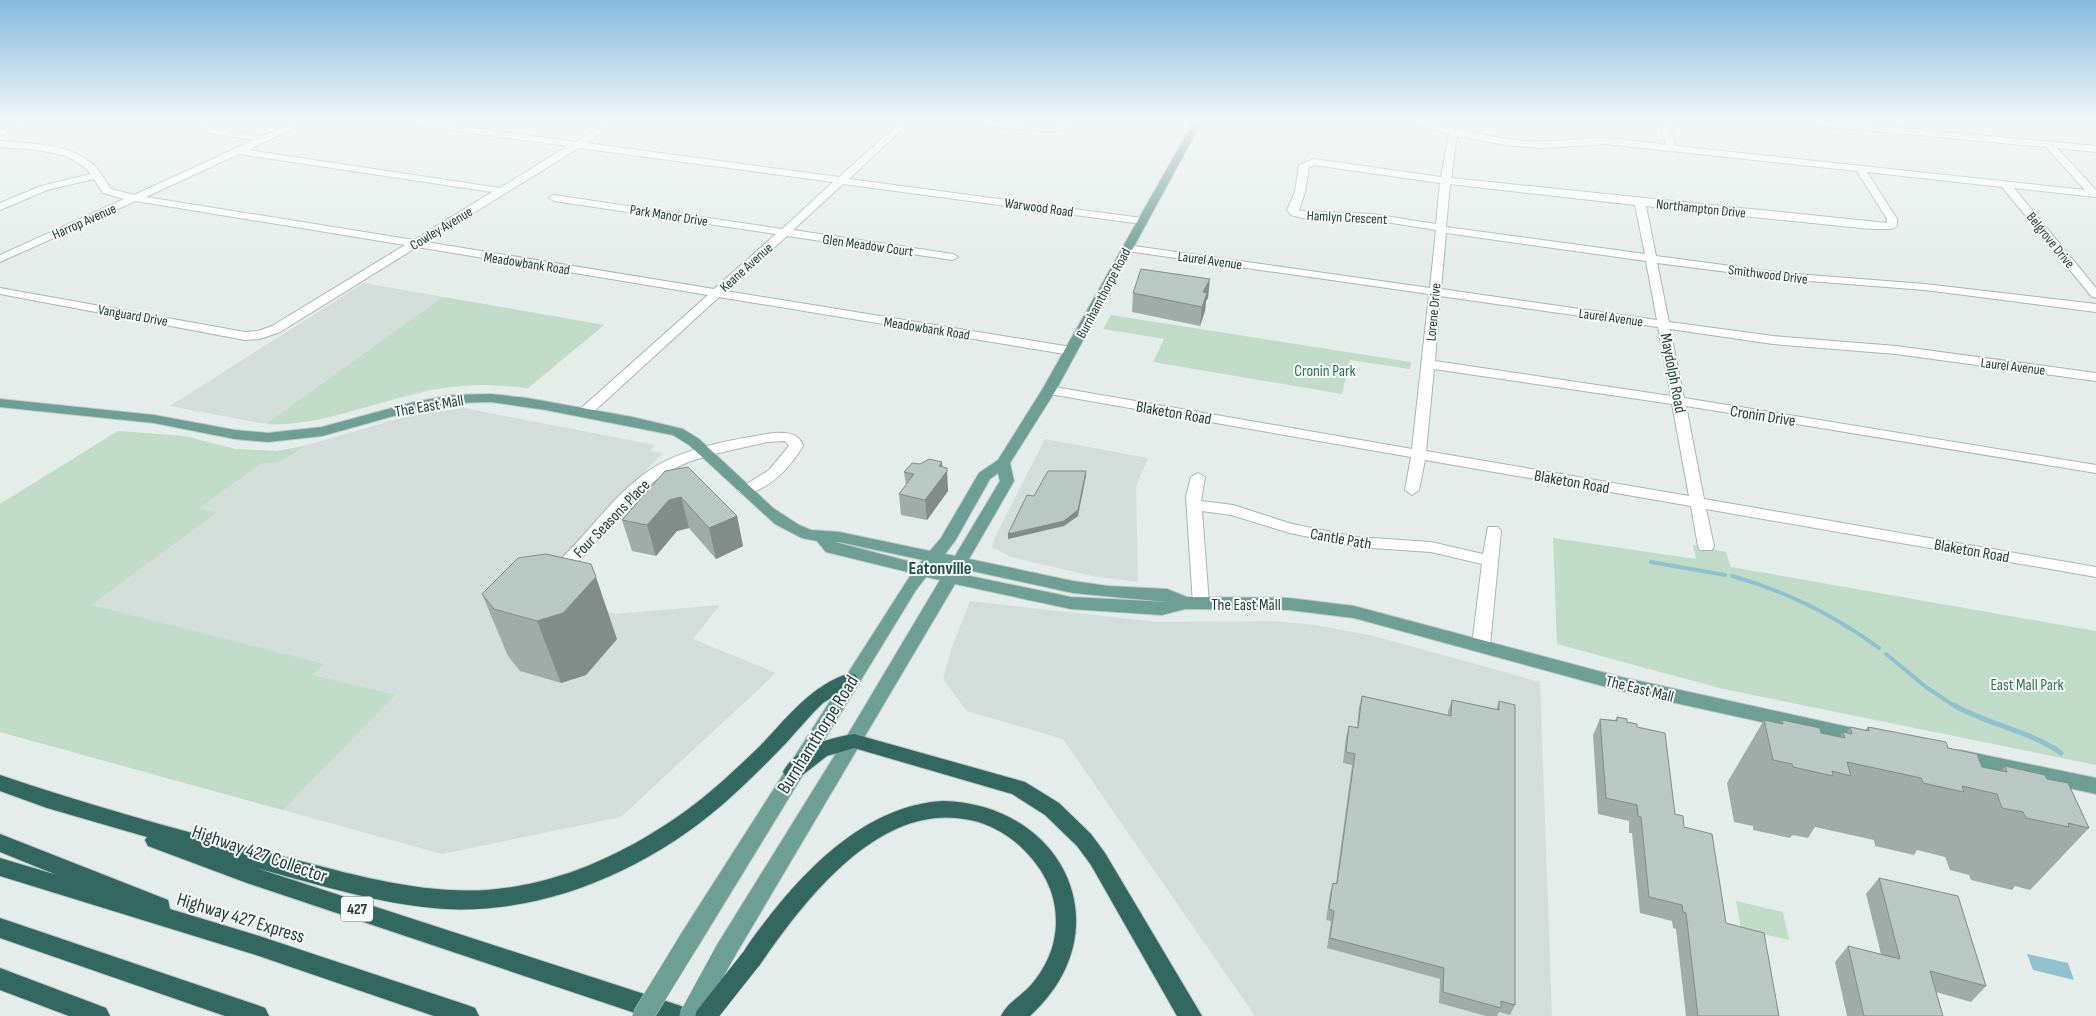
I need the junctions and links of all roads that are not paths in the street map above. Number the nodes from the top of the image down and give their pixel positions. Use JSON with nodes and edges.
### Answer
{"nodes":[{"id":1,"x":91,"y":168,"type":"edge"},
{"id":2,"x":200,"y":168,"type":"edge"},
{"id":3,"x":352,"y":168,"type":"edge"},
{"id":4,"x":539,"y":168,"type":"edge"},
{"id":5,"x":749,"y":168,"type":"edge"},
{"id":6,"x":856,"y":168,"type":"edge"},
{"id":7,"x":1171,"y":168,"type":"edge"},
{"id":8,"x":1303,"y":168,"type":"edge"},
{"id":9,"x":1357,"y":168,"type":"edge"},
{"id":10,"x":1448,"y":168,"type":"edge"},
{"id":11,"x":1848,"y":168,"type":"edge"},
{"id":12,"x":2071,"y":168,"type":"edge"},
{"id":13,"x":1862,"y":170,"type":"junction"},
{"id":14,"x":98,"y":175,"type":"junction"},
{"id":15,"x":842,"y":181,"type":"junction"},
{"id":16,"x":1446,"y":181,"type":"junction"},
{"id":17,"x":2006,"y":185,"type":"junction"},
{"id":18,"x":502,"y":191,"type":"junction"},
{"id":19,"x":2095,"y":194,"type":"edge"},
{"id":20,"x":136,"y":198,"type":"junction"},
{"id":21,"x":554,"y":198,"type":"dead end"},
{"id":22,"x":1640,"y":202,"type":"junction"},
{"id":23,"x":0,"y":207,"type":"edge"},
{"id":24,"x":1142,"y":221,"type":"junction"},
{"id":25,"x":1442,"y":229,"type":"junction"},
{"id":26,"x":784,"y":233,"type":"junction"},
{"id":27,"x":414,"y":244,"type":"junction"},
{"id":28,"x":1127,"y":248,"type":"junction"},
{"id":29,"x":953,"y":258,"type":"dead end"},
{"id":30,"x":0,"y":259,"type":"edge"},
{"id":31,"x":1650,"y":260,"type":"junction"},
{"id":32,"x":0,"y":291,"type":"edge"},
{"id":33,"x":1434,"y":292,"type":"junction"},
{"id":34,"x":717,"y":294,"type":"junction"},
{"id":35,"x":2096,"y":295,"type":"edge"},
{"id":36,"x":2096,"y":308,"type":"edge"},
{"id":37,"x":1664,"y":324,"type":"junction"},
{"id":38,"x":265,"y":334,"type":"joint"},
{"id":39,"x":1071,"y":351,"type":"junction"},
{"id":40,"x":1429,"y":364,"type":"junction"},
{"id":41,"x":2096,"y":377,"type":"edge"},
{"id":42,"x":1049,"y":390,"type":"junction"},
{"id":43,"x":1680,"y":402,"type":"junction"},
{"id":44,"x":0,"y":404,"type":"edge"},
{"id":45,"x":584,"y":413,"type":"junction"},
{"id":46,"x":705,"y":452,"type":"junction"},
{"id":47,"x":1419,"y":454,"type":"junction"},
{"id":48,"x":1003,"y":462,"type":"junction"},
{"id":49,"x":2096,"y":469,"type":"edge"},
{"id":50,"x":1198,"y":477,"type":"dead end"},
{"id":51,"x":744,"y":490,"type":"junction"},
{"id":52,"x":1412,"y":490,"type":"dead end"},
{"id":53,"x":1699,"y":504,"type":"junction"},
{"id":54,"x":1195,"y":505,"type":"junction"},
{"id":55,"x":1493,"y":531,"type":"dead end"},
{"id":56,"x":1706,"y":546,"type":"dead end"},
{"id":57,"x":959,"y":561,"type":"junction"},
{"id":58,"x":1489,"y":561,"type":"junction"},
{"id":59,"x":928,"y":563,"type":"junction"},
{"id":60,"x":2096,"y":572,"type":"edge"},
{"id":61,"x":949,"y":577,"type":"junction"},
{"id":62,"x":548,"y":579,"type":"edge"},
{"id":63,"x":1193,"y":604,"type":"junction"},
{"id":64,"x":1481,"y":645,"type":"junction"},
{"id":65,"x":850,"y":680,"type":"junction"},
{"id":66,"x":854,"y":741,"type":"junction"},
{"id":67,"x":1882,"y":742,"type":"edge"},
{"id":68,"x":1946,"y":755,"type":"edge"},
{"id":69,"x":793,"y":772,"type":"junction"},
{"id":70,"x":0,"y":783,"type":"edge"},
{"id":71,"x":2096,"y":786,"type":"edge"},
{"id":72,"x":38,"y":796,"type":"junction"},
{"id":73,"x":0,"y":843,"type":"edge"},
{"id":74,"x":0,"y":867,"type":"edge"},
{"id":75,"x":0,"y":928,"type":"edge"},
{"id":76,"x":259,"y":946,"type":"junction"},
{"id":77,"x":0,"y":979,"type":"edge"},
{"id":78,"x":637,"y":1008,"type":"edge"},
{"id":79,"x":98,"y":1016,"type":"edge"},
{"id":80,"x":257,"y":1016,"type":"edge"},
{"id":81,"x":467,"y":1016,"type":"edge"},
{"id":82,"x":678,"y":1016,"type":"edge"},
{"id":83,"x":690,"y":1016,"type":"edge"},
{"id":84,"x":706,"y":1016,"type":"edge"},
{"id":85,"x":722,"y":1016,"type":"edge"},
{"id":86,"x":1013,"y":1016,"type":"edge"},
{"id":87,"x":1190,"y":1016,"type":"edge"}],
"edges":[{"from":1,"to":14,"type":"street","name":"Meadowbank Road"},
{"from":2,"to":20,"type":"street","name":"Harrop Avenue"},
{"from":3,"to":18,"type":"street"},
{"from":4,"to":18,"type":"street","name":"Cowley Avenue"},
{"from":5,"to":15,"type":"street","name":"Warwood Road"},
{"from":6,"to":15,"type":"street","name":"Keane Avenue"},
{"from":7,"to":24,"type":"main road","name":"Burnhamthorpe Road"},
{"from":8,"to":25,"type":"street","name":"Hamlyn Crescent"},
{"from":9,"to":16,"type":"street","name":"Hamlyn Crescent"},
{"from":10,"to":16,"type":"street","name":"Lorene Drive"},
{"from":11,"to":13,"type":"street"},
{"from":12,"to":19,"type":"street"},
{"from":13,"to":17,"type":"street"},
{"from":13,"to":22,"type":"street","name":"Northampton Drive"},
{"from":14,"to":20,"type":"street","name":"Meadowbank Road"},
{"from":14,"to":23,"type":"street"},
{"from":15,"to":24,"type":"street","name":"Warwood Road"},
{"from":15,"to":26,"type":"street","name":"Keane Avenue"},
{"from":16,"to":22,"type":"street","name":"Northampton Drive"},
{"from":16,"to":25,"type":"street","name":"Lorene Drive"},
{"from":17,"to":19,"type":"street"},
{"from":17,"to":35,"type":"street","name":"Belgrove Drive"},
{"from":18,"to":27,"type":"street","name":"Cowley Avenue"},
{"from":20,"to":27,"type":"street","name":"Meadowbank Road"},
{"from":20,"to":30,"type":"street","name":"Harrop Avenue"},
{"from":21,"to":26,"type":"street","name":"Park Manor Drive"},
{"from":22,"to":31,"type":"street","name":"Maydolph Road"},
{"from":24,"to":28,"type":"main road","name":"Burnhamthorpe Road"},
{"from":25,"to":31,"type":"street","name":"Smithwood Drive"},
{"from":25,"to":33,"type":"street","name":"Lorene Drive"},
{"from":26,"to":29,"type":"street","name":"Glen Meadow Court"},
{"from":26,"to":34,"type":"street","name":"Keane Avenue"},
{"from":27,"to":34,"type":"street","name":"Meadowbank Road"},
{"from":27,"to":38,"type":"street","name":"Cowley Avenue"},
{"from":28,"to":33,"type":"street","name":"Laurel Avenue"},
{"from":28,"to":39,"type":"main road","name":"Burnhamthorpe Road"},
{"from":31,"to":36,"type":"street","name":"Smithwood Drive"},
{"from":31,"to":37,"type":"street","name":"Maydolph Road"},
{"from":32,"to":38,"type":"street","name":"Vanguard Drive"},
{"from":33,"to":37,"type":"street","name":"Laurel Avenue"},
{"from":33,"to":40,"type":"street","name":"Lorene Drive"},
{"from":34,"to":39,"type":"street","name":"Meadowbank Road"},
{"from":34,"to":45,"type":"street","name":"Keane Avenue"},
{"from":37,"to":41,"type":"street","name":"Laurel Avenue"},
{"from":37,"to":43,"type":"street","name":"Maydolph Road"},
{"from":39,"to":42,"type":"main road","name":"Burnhamthorpe Road"},
{"from":40,"to":43,"type":"street","name":"Cronin Drive"},
{"from":40,"to":47,"type":"street","name":"Lorene Drive"},
{"from":42,"to":47,"type":"street","name":"Blaketon Road"},
{"from":42,"to":48,"type":"main road","name":"Burnhamthorpe Road"},
{"from":43,"to":49,"type":"street","name":"Cronin Drive"},
{"from":43,"to":53,"type":"street","name":"Maydolph Road"},
{"from":44,"to":45,"type":"main road","name":"The East Mall"},
{"from":45,"to":46,"type":"main road","name":"The East Mall"},
{"from":46,"to":51,"type":"main road","name":"The East Mall"},
{"from":46,"to":51,"type":"street","name":"Four Seasons Place"},
{"from":46,"to":62,"type":"street","name":"Four Seasons Place"},
{"from":47,"to":52,"type":"street","name":"Lorene Drive"},
{"from":47,"to":53,"type":"street","name":"Blaketon Road"},
{"from":48,"to":57,"type":"main road","name":"Burnhamthorpe Road"},
{"from":48,"to":59,"type":"main road","name":"Burnhamthorpe Road"},
{"from":50,"to":54,"type":"street"},
{"from":51,"to":59,"type":"main road","name":"The East Mall"},
{"from":53,"to":56,"type":"street","name":"Maydolph Road"},
{"from":53,"to":60,"type":"street","name":"Blaketon Road"},
{"from":54,"to":58,"type":"street","name":"Cantle Path"},
{"from":54,"to":63,"type":"street"},
{"from":55,"to":58,"type":"street"},
{"from":57,"to":59,"type":"main road","name":"The East Mall"},
{"from":57,"to":61,"type":"main road","name":"Burnhamthorpe Road"},
{"from":57,"to":63,"type":"main road","name":"The East Mall"},
{"from":58,"to":64,"type":"street"},
{"from":59,"to":61,"type":"main road","name":"The East Mall"},
{"from":59,"to":65,"type":"main road","name":"Burnhamthorpe Road"},
{"from":61,"to":63,"type":"main road","name":"The East Mall"},
{"from":61,"to":66,"type":"main road","name":"Burnhamthorpe Road"},
{"from":63,"to":64,"type":"main road","name":"The East Mall"},
{"from":64,"to":67,"type":"main road","name":"The East Mall"},
{"from":65,"to":69,"type":"main road","name":"Burnhamthorpe Road"},
{"from":65,"to":72,"type":"highway"},
{"from":66,"to":69,"type":"highway"},
{"from":66,"to":83,"type":"main road","name":"Burnhamthorpe Road","bridge":true},
{"from":66,"to":87,"type":"highway"},
{"from":68,"to":71,"type":"main road"},
{"from":69,"to":78,"type":"main road","name":"Burnhamthorpe Road","bridge":true},
{"from":70,"to":72,"type":"highway","name":"Highway 427 Collector","number":"427"},
{"from":72,"to":78,"type":"highway","name":"Highway 427 Collector","number":"427"},
{"from":73,"to":76,"type":"highway"},
{"from":74,"to":76,"type":"highway","name":"Highway 427 Express"},
{"from":75,"to":80,"type":"highway"},
{"from":76,"to":81,"type":"highway","name":"Highway 427 Express"},
{"from":77,"to":79,"type":"highway"},
{"from":78,"to":82,"type":"highway","name":"Highway 427 Collector","number":"427"},
{"from":78,"to":85,"type":"highway"},
{"from":84,"to":86,"type":"highway","bridge":true}]}
